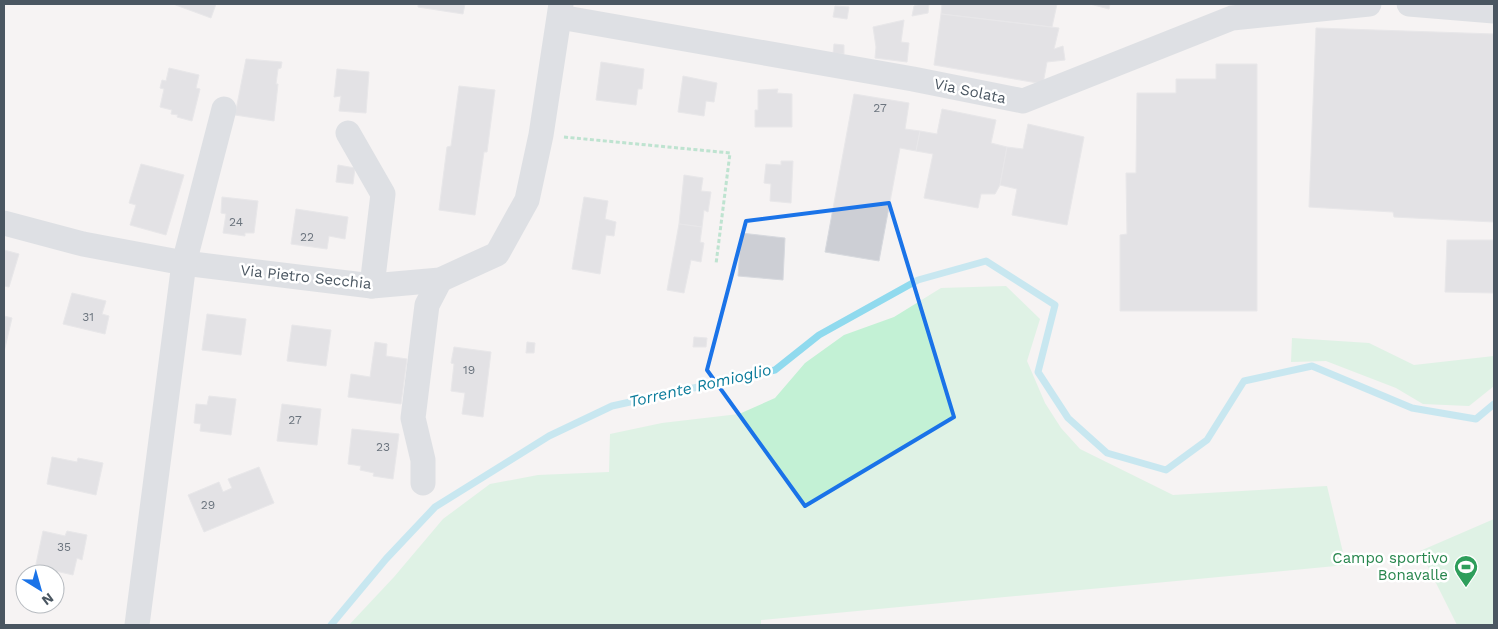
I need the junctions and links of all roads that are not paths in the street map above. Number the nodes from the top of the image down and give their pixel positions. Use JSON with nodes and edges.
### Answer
{"nodes":[{"id":1,"x":1370,"y":4,"type":"edge"},
{"id":2,"x":1409,"y":4,"type":"edge"},
{"id":3,"x":560,"y":10,"type":"edge"},
{"id":4,"x":1494,"y":11,"type":"edge"},
{"id":5,"x":224,"y":109,"type":"dead end"},
{"id":6,"x":348,"y":133,"type":"dead end"},
{"id":7,"x":4,"y":223,"type":"edge"},
{"id":8,"x":184,"y":264,"type":"junction"},
{"id":9,"x":440,"y":280,"type":"junction"},
{"id":10,"x":372,"y":286,"type":"junction"},
{"id":11,"x":423,"y":483,"type":"dead end"},
{"id":12,"x":137,"y":625,"type":"edge"}],
"edges":[{"from":1,"to":3,"type":"street","name":"Via Solata"},
{"from":2,"to":4,"type":"street"},
{"from":3,"to":9,"type":"street","name":"Via Pietro Secchia"},
{"from":5,"to":8,"type":"street"},
{"from":6,"to":10,"type":"street"},
{"from":7,"to":8,"type":"street","name":"Via Pietro Secchia"},
{"from":8,"to":10,"type":"street","name":"Via Pietro Secchia"},
{"from":8,"to":12,"type":"street"},
{"from":9,"to":10,"type":"street","name":"Via Pietro Secchia"},
{"from":9,"to":11,"type":"street"}]}
